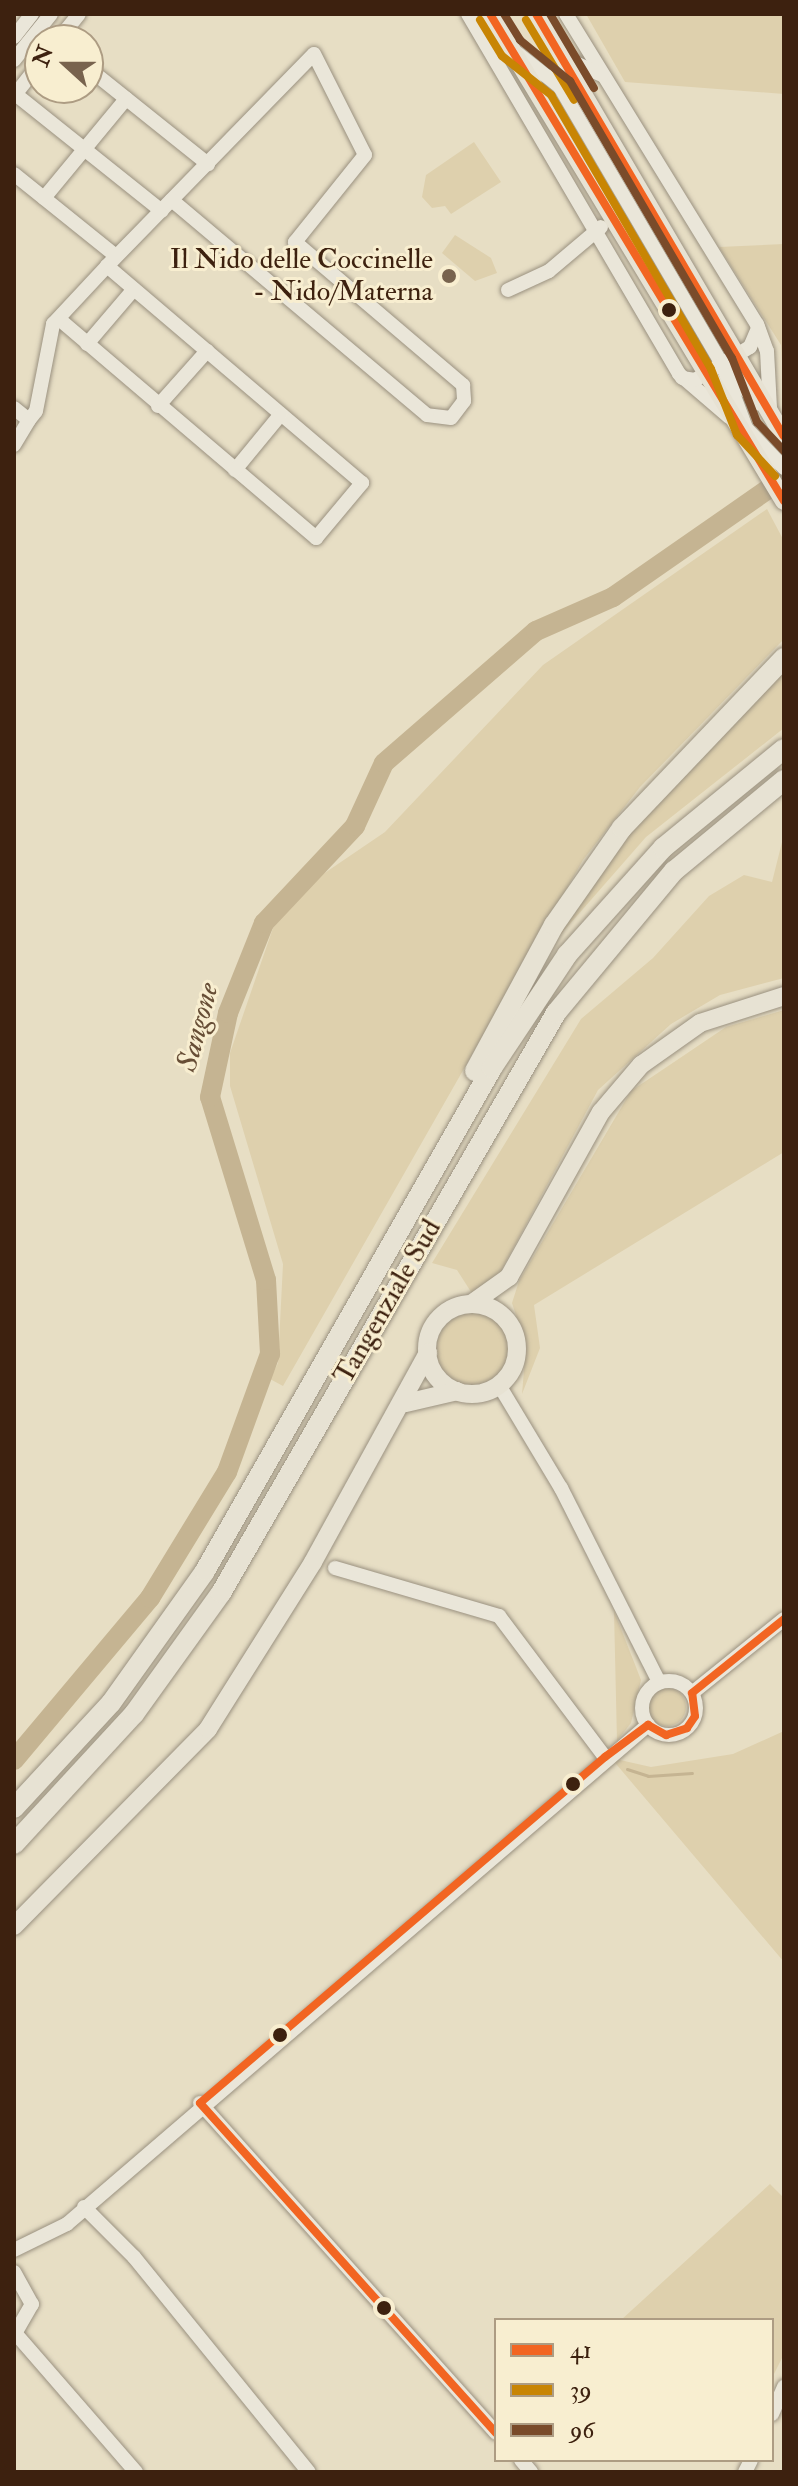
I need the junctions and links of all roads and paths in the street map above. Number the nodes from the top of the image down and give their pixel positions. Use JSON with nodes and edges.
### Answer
{"nodes":[{"id":1,"x":32,"y":14,"type":"edge"},
{"id":2,"x":468,"y":14,"type":"edge"},
{"id":3,"x":490,"y":14,"type":"edge"},
{"id":4,"x":536,"y":14,"type":"edge"},
{"id":5,"x":566,"y":14,"type":"edge"},
{"id":6,"x":14,"y":37,"type":"edge"},
{"id":7,"x":550,"y":38,"type":"junction"},
{"id":8,"x":511,"y":48,"type":"junction"},
{"id":9,"x":562,"y":57,"type":"junction"},
{"id":10,"x":602,"y":75,"type":"junction"},
{"id":11,"x":104,"y":81,"type":"edge"},
{"id":12,"x":560,"y":87,"type":"junction"},
{"id":13,"x":15,"y":94,"type":"edge"},
{"id":14,"x":126,"y":99,"type":"junction"},
{"id":15,"x":86,"y":150,"type":"junction"},
{"id":16,"x":548,"y":150,"type":"junction"},
{"id":17,"x":574,"y":154,"type":"junction"},
{"id":18,"x":208,"y":164,"type":"junction"},
{"id":19,"x":14,"y":174,"type":"edge"},
{"id":20,"x":44,"y":198,"type":"junction"},
{"id":21,"x":167,"y":205,"type":"junction"},
{"id":22,"x":594,"y":227,"type":"junction"},
{"id":23,"x":619,"y":229,"type":"junction"},
{"id":24,"x":113,"y":265,"type":"junction"},
{"id":25,"x":134,"y":289,"type":"junction"},
{"id":26,"x":508,"y":290,"type":"dead end"},
{"id":27,"x":59,"y":319,"type":"junction"},
{"id":28,"x":758,"y":328,"type":"junction"},
{"id":29,"x":87,"y":344,"type":"junction"},
{"id":30,"x":207,"y":351,"type":"junction"},
{"id":31,"x":740,"y":353,"type":"junction"},
{"id":32,"x":722,"y":364,"type":"junction"},
{"id":33,"x":704,"y":375,"type":"junction"},
{"id":34,"x":682,"y":378,"type":"junction"},
{"id":35,"x":158,"y":406,"type":"junction"},
{"id":36,"x":14,"y":408,"type":"edge"},
{"id":37,"x":770,"y":408,"type":"junction"},
{"id":38,"x":281,"y":414,"type":"junction"},
{"id":39,"x":729,"y":417,"type":"junction"},
{"id":40,"x":29,"y":420,"type":"junction"},
{"id":41,"x":14,"y":445,"type":"edge"},
{"id":42,"x":771,"y":447,"type":"edge"},
{"id":43,"x":784,"y":468,"type":"edge"},
{"id":44,"x":235,"y":470,"type":"junction"},
{"id":45,"x":782,"y":497,"type":"edge"},
{"id":46,"x":784,"y":658,"type":"edge"},
{"id":47,"x":784,"y":749,"type":"edge"},
{"id":48,"x":784,"y":780,"type":"edge"},
{"id":49,"x":784,"y":996,"type":"edge"},
{"id":50,"x":414,"y":1206,"type":"junction"},
{"id":51,"x":509,"y":1277,"type":"junction"},
{"id":52,"x":471,"y":1304,"type":"junction"},
{"id":53,"x":508,"y":1323,"type":"junction"},
{"id":54,"x":428,"y":1353,"type":"junction"},
{"id":55,"x":499,"y":1385,"type":"junction"},
{"id":56,"x":457,"y":1391,"type":"junction"},
{"id":57,"x":406,"y":1403,"type":"junction"},
{"id":58,"x":335,"y":1568,"type":"dead end"},
{"id":59,"x":784,"y":1619,"type":"edge"},
{"id":60,"x":659,"y":1682,"type":"junction"},
{"id":61,"x":692,"y":1693,"type":"junction"},
{"id":62,"x":648,"y":1725,"type":"junction"},
{"id":63,"x":605,"y":1757,"type":"junction"},
{"id":64,"x":14,"y":1808,"type":"edge"},
{"id":65,"x":14,"y":1844,"type":"edge"},
{"id":66,"x":14,"y":1926,"type":"edge"},
{"id":67,"x":200,"y":2103,"type":"junction"},
{"id":68,"x":84,"y":2207,"type":"junction"},
{"id":69,"x":14,"y":2250,"type":"edge"},
{"id":70,"x":14,"y":2272,"type":"edge"},
{"id":71,"x":15,"y":2334,"type":"edge"},
{"id":72,"x":784,"y":2387,"type":"edge"},
{"id":73,"x":774,"y":2410,"type":"edge"},
{"id":74,"x":494,"y":2431,"type":"edge"},
{"id":75,"x":136,"y":2472,"type":"edge"},
{"id":76,"x":309,"y":2472,"type":"edge"}],
"edges":[{"from":1,"to":6,"type":"street"},
{"from":2,"to":16,"type":"street"},
{"from":3,"to":8,"type":"main road"},
{"from":4,"to":7,"type":"main road"},
{"from":5,"to":10,"type":"street"},
{"from":7,"to":9,"type":"main road"},
{"from":7,"to":12,"type":"street"},
{"from":8,"to":12,"type":"street"},
{"from":8,"to":17,"type":"main road"},
{"from":9,"to":10,"type":"street"},
{"from":9,"to":31,"type":"main road"},
{"from":10,"to":28,"type":"street"},
{"from":11,"to":14,"type":"street"},
{"from":12,"to":32,"type":"street"},
{"from":13,"to":15,"type":"street"},
{"from":14,"to":15,"type":"street"},
{"from":14,"to":18,"type":"street"},
{"from":15,"to":20,"type":"street"},
{"from":15,"to":21,"type":"street"},
{"from":16,"to":17,"type":"street"},
{"from":16,"to":22,"type":"street"},
{"from":17,"to":23,"type":"main road"},
{"from":18,"to":21,"type":"street"},
{"from":18,"to":21,"type":"street"},
{"from":19,"to":20,"type":"street"},
{"from":20,"to":24,"type":"street"},
{"from":21,"to":24,"type":"street"},
{"from":22,"to":23,"type":"street"},
{"from":22,"to":26,"type":"street"},
{"from":22,"to":34,"type":"street"},
{"from":23,"to":33,"type":"main road"},
{"from":24,"to":25,"type":"street"},
{"from":24,"to":27,"type":"street"},
{"from":25,"to":29,"type":"street"},
{"from":25,"to":30,"type":"street"},
{"from":27,"to":29,"type":"street"},
{"from":27,"to":40,"type":"street"},
{"from":28,"to":31,"type":"street"},
{"from":28,"to":37,"type":"street"},
{"from":29,"to":35,"type":"street"},
{"from":30,"to":35,"type":"street"},
{"from":30,"to":38,"type":"street"},
{"from":31,"to":32,"type":"street"},
{"from":31,"to":37,"type":"main road"},
{"from":32,"to":33,"type":"street"},
{"from":32,"to":42,"type":"street"},
{"from":32,"to":42,"type":"street"},
{"from":33,"to":34,"type":"street"},
{"from":33,"to":39,"type":"main road"},
{"from":34,"to":39,"type":"street"},
{"from":35,"to":44,"type":"street"},
{"from":36,"to":40,"type":"street"},
{"from":37,"to":42,"type":"main road"},
{"from":38,"to":44,"type":"street"},
{"from":38,"to":44,"type":"street"},
{"from":39,"to":42,"type":"main road"},
{"from":40,"to":41,"type":"street"},
{"from":42,"to":43,"type":"street"},
{"from":42,"to":45,"type":"main road"},
{"from":46,"to":50,"type":"highway"},
{"from":47,"to":50,"type":"highway","name":"Tangenziale Sud"},
{"from":48,"to":65,"type":"highway","name":"Tangenziale Sud"},
{"from":49,"to":51,"type":"main road"},
{"from":50,"to":64,"type":"highway","name":"Tangenziale Sud"},
{"from":51,"to":52,"type":"main road"},
{"from":51,"to":53,"type":"main road"},
{"from":52,"to":53,"type":"main road"},
{"from":52,"to":54,"type":"main road"},
{"from":53,"to":55,"type":"main road"},
{"from":54,"to":56,"type":"main road"},
{"from":54,"to":57,"type":"main road"},
{"from":55,"to":56,"type":"main road"},
{"from":55,"to":60,"type":"street"},
{"from":56,"to":57,"type":"main road"},
{"from":57,"to":66,"type":"main road"},
{"from":58,"to":63,"type":"street"},
{"from":59,"to":61,"type":"street"},
{"from":60,"to":61,"type":"street"},
{"from":60,"to":62,"type":"street"},
{"from":61,"to":62,"type":"street"},
{"from":62,"to":63,"type":"street"},
{"from":63,"to":67,"type":"street"},
{"from":67,"to":68,"type":"street"},
{"from":67,"to":74,"type":"street"},
{"from":68,"to":69,"type":"street"},
{"from":68,"to":76,"type":"street"},
{"from":70,"to":71,"type":"street"},
{"from":71,"to":75,"type":"street"},
{"from":72,"to":73,"type":"street"}]}
